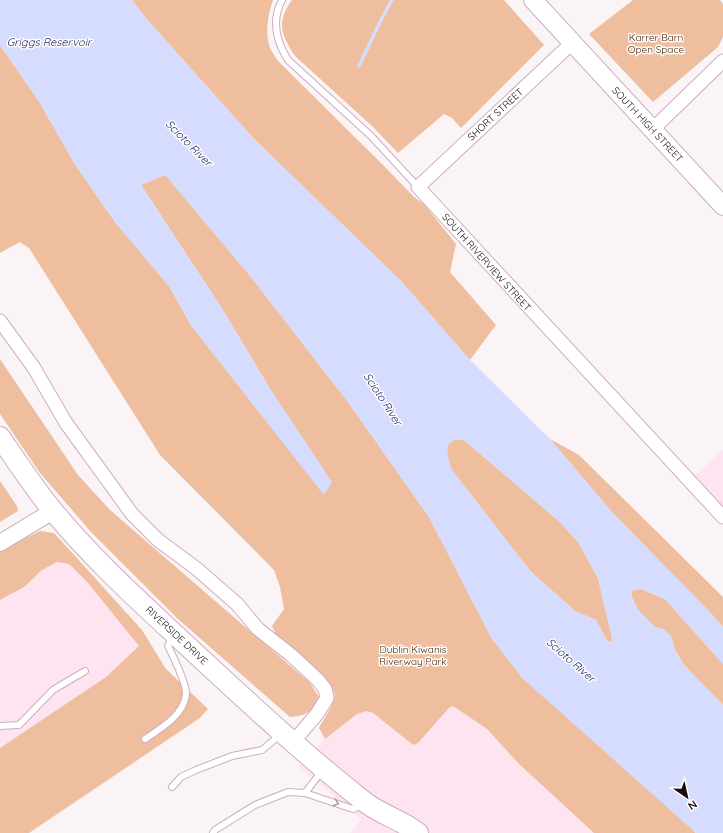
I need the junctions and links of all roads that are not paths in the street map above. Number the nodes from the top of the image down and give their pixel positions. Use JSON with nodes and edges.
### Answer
{"nodes":[{"id":1,"x":282,"y":0,"type":"edge"},
{"id":2,"x":533,"y":0,"type":"edge"},
{"id":3,"x":573,"y":42,"type":"junction"},
{"id":4,"x":723,"y":61,"type":"edge"},
{"id":5,"x":653,"y":129,"type":"junction"},
{"id":6,"x":418,"y":187,"type":"junction"},
{"id":7,"x":723,"y":206,"type":"edge"},
{"id":8,"x":0,"y":321,"type":"edge"},
{"id":9,"x":0,"y":437,"type":"edge"},
{"id":10,"x":53,"y":511,"type":"junction"},
{"id":11,"x":723,"y":517,"type":"edge"},
{"id":12,"x":0,"y":543,"type":"edge"},
{"id":13,"x":174,"y":633,"type":"junction"},
{"id":14,"x":85,"y":671,"type":"dead end"},
{"id":15,"x":0,"y":726,"type":"edge"},
{"id":16,"x":288,"y":738,"type":"junction"},
{"id":17,"x":145,"y":739,"type":"dead end"},
{"id":18,"x":324,"y":768,"type":"junction"},
{"id":19,"x":172,"y":787,"type":"dead end"},
{"id":20,"x":304,"y":794,"type":"junction"},
{"id":21,"x":372,"y":807,"type":"junction"},
{"id":22,"x":214,"y":833,"type":"edge"},
{"id":23,"x":397,"y":833,"type":"edge"},
{"id":24,"x":418,"y":833,"type":"edge"}],
"edges":[{"from":1,"to":6,"type":"lane","name":"SOUTH RIVERVIEW STREET"},
{"from":2,"to":3,"type":"main road","name":"SOUTH HIGH STREET"},
{"from":3,"to":5,"type":"main road","name":"SOUTH HIGH STREET"},
{"from":3,"to":6,"type":"street","name":"SHORT STREET"},
{"from":4,"to":5,"type":"street"},
{"from":5,"to":7,"type":"main road","name":"SOUTH HIGH STREET"},
{"from":6,"to":11,"type":"street","name":"SOUTH RIVERVIEW STREET"},
{"from":8,"to":16,"type":"street"},
{"from":9,"to":10,"type":"main road","name":"RIVERSIDE DRIVE"},
{"from":10,"to":12,"type":"street"},
{"from":10,"to":13,"type":"main road","name":"RIVERSIDE DRIVE"},
{"from":13,"to":16,"type":"main road","name":"RIVERSIDE DRIVE"},
{"from":13,"to":17,"type":"lane"},
{"from":14,"to":15,"type":"lane"},
{"from":16,"to":18,"type":"main road","name":"RIVERSIDE DRIVE"},
{"from":16,"to":19,"type":"lane"},
{"from":18,"to":20,"type":"lane"},
{"from":18,"to":21,"type":"main road","name":"RIVERSIDE DRIVE"},
{"from":20,"to":21,"type":"lane","one_way":true},
{"from":20,"to":22,"type":"lane"},
{"from":21,"to":23,"type":"main road","name":"RIVERSIDE DRIVE"},
{"from":21,"to":24,"type":"main road","name":"RIVERSIDE DRIVE"}]}
